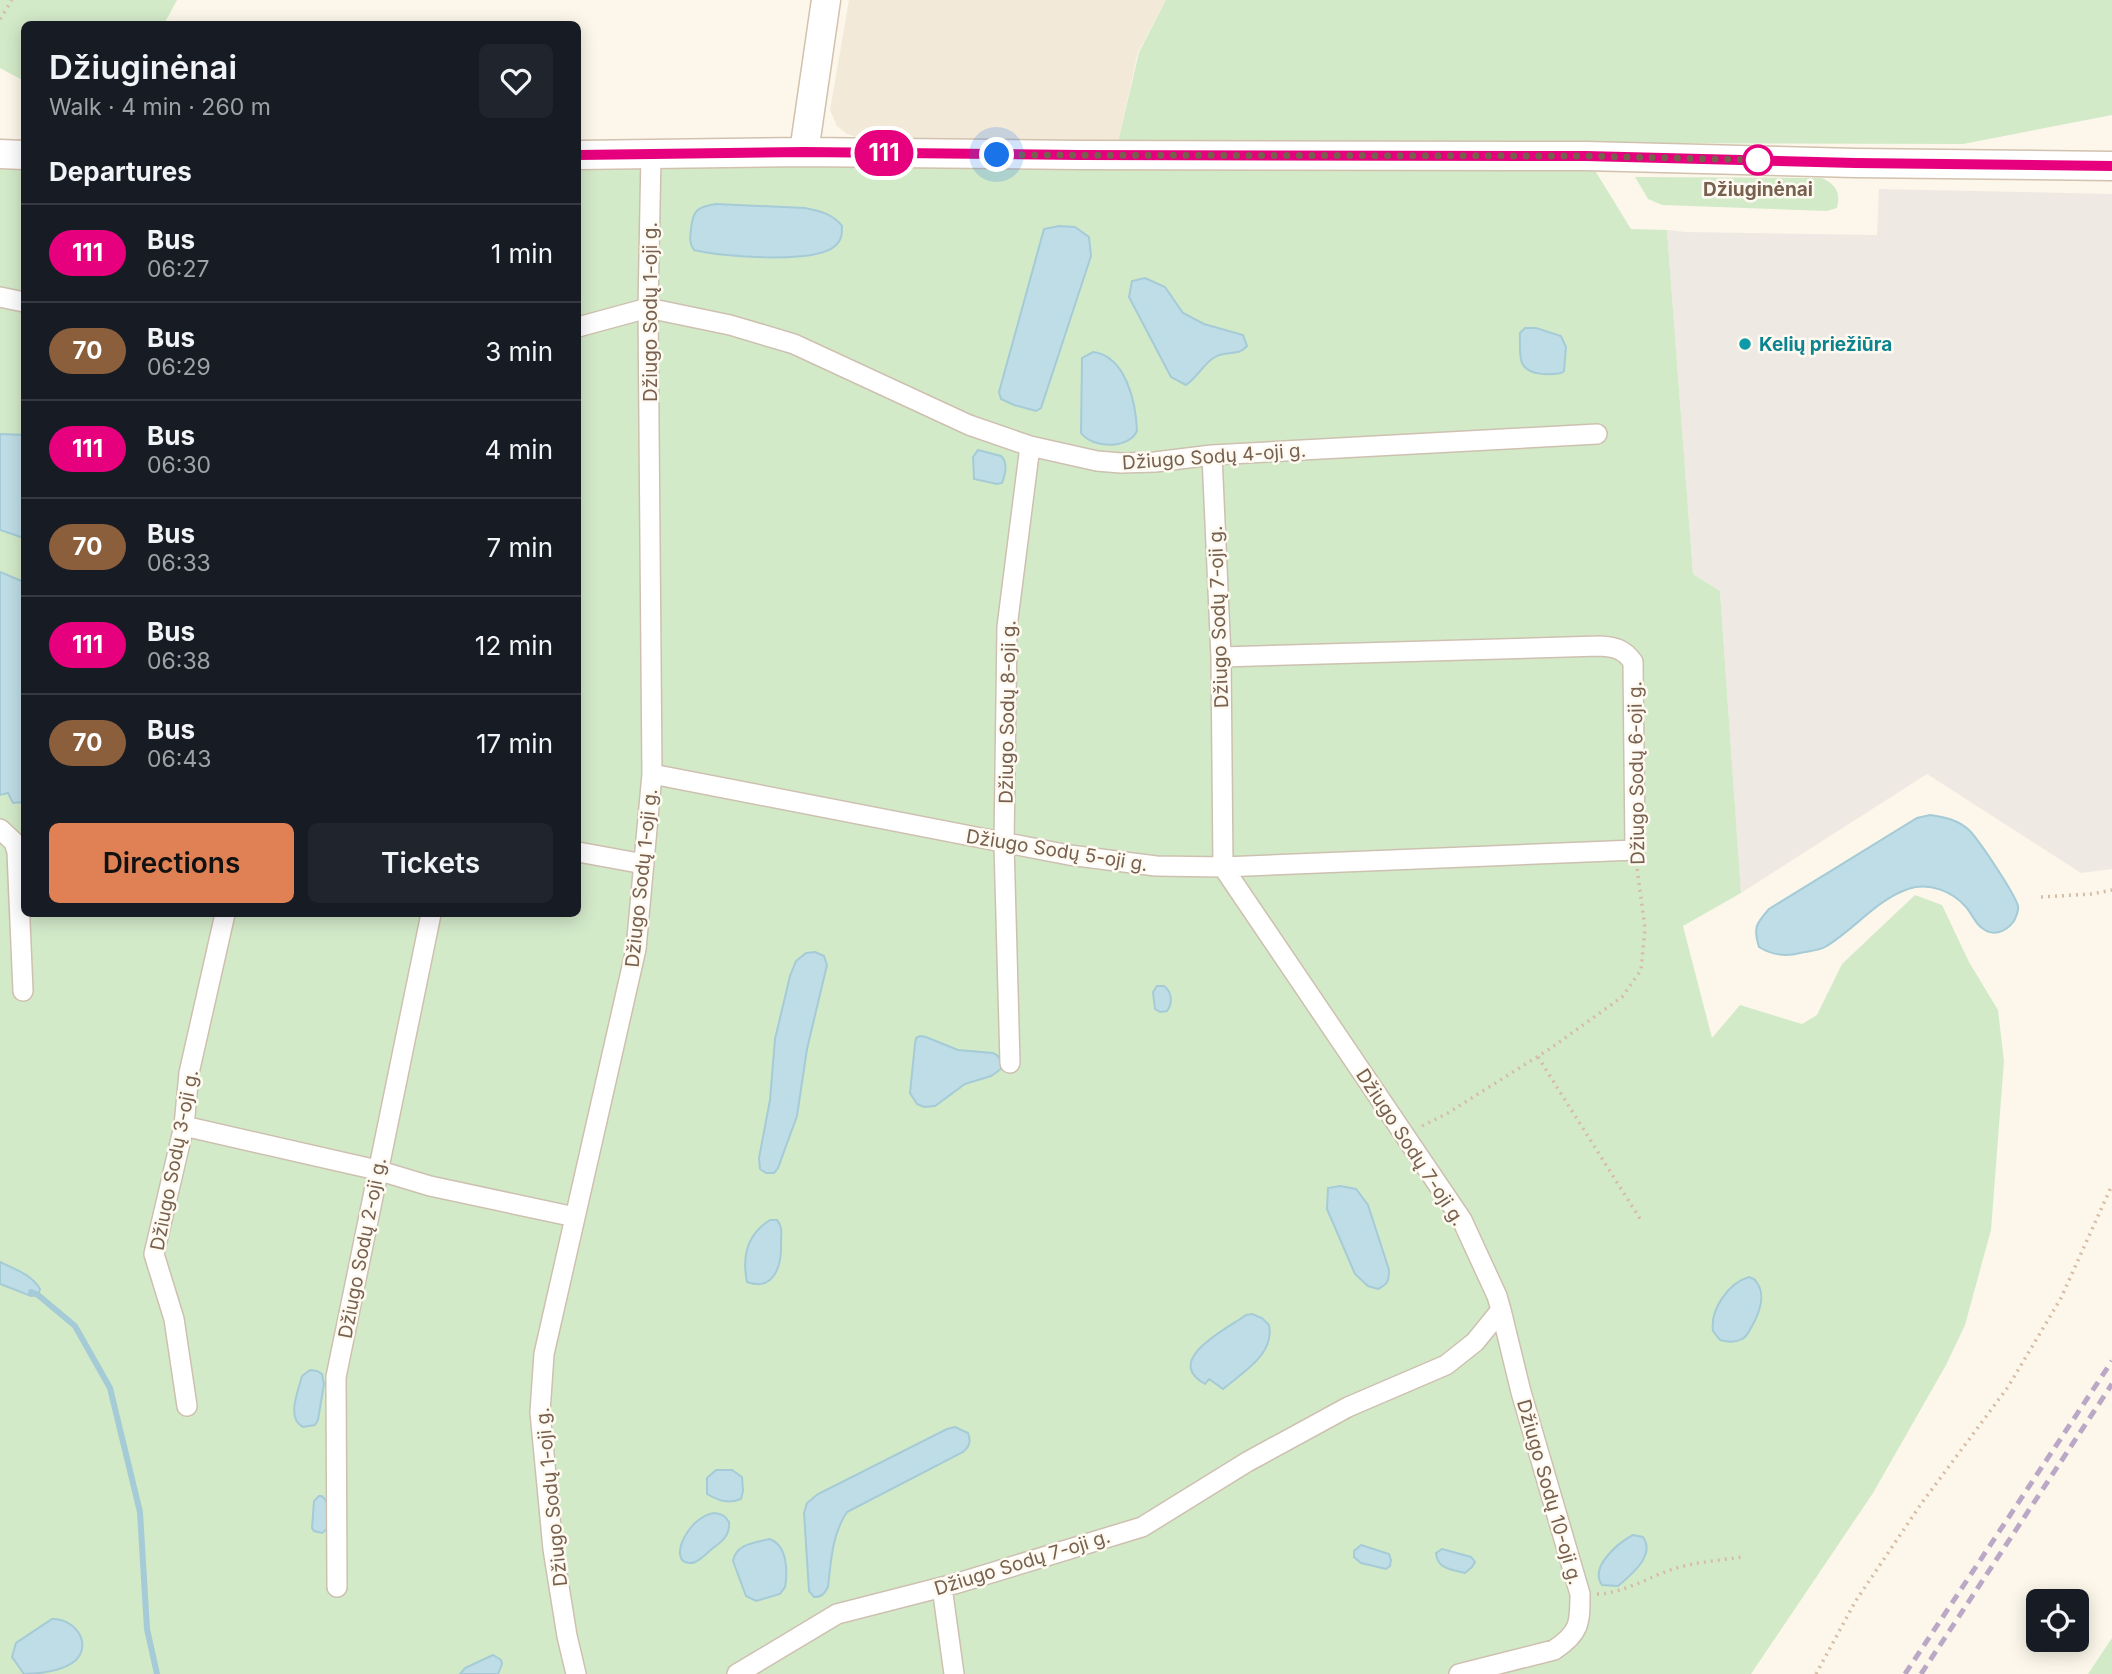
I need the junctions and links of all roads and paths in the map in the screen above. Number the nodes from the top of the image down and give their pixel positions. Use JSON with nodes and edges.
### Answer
{"nodes":[{"id":1,"x":12,"y":0,"type":"edge"},
{"id":2,"x":826,"y":0,"type":"edge"},
{"id":3,"x":0,"y":19,"type":"edge"},
{"id":4,"x":804,"y":152,"type":"junction"},
{"id":5,"x":0,"y":154,"type":"edge"},
{"id":6,"x":651,"y":154,"type":"junction"},
{"id":7,"x":21,"y":155,"type":"edge"},
{"id":8,"x":581,"y":155,"type":"edge"},
{"id":9,"x":2112,"y":166,"type":"edge"},
{"id":10,"x":0,"y":297,"type":"edge"},
{"id":11,"x":21,"y":301,"type":"edge"},
{"id":12,"x":648,"y":308,"type":"junction"},
{"id":13,"x":581,"y":326,"type":"edge"},
{"id":14,"x":1597,"y":434,"type":"dead end"},
{"id":15,"x":1030,"y":446,"type":"junction"},
{"id":16,"x":1212,"y":455,"type":"junction"},
{"id":17,"x":1221,"y":657,"type":"junction"},
{"id":18,"x":652,"y":774,"type":"junction"},
{"id":19,"x":0,"y":828,"type":"edge"},
{"id":20,"x":1004,"y":844,"type":"junction"},
{"id":21,"x":1635,"y":850,"type":"junction"},
{"id":22,"x":581,"y":853,"type":"edge"},
{"id":23,"x":644,"y":864,"type":"junction"},
{"id":24,"x":1223,"y":867,"type":"junction"},
{"id":25,"x":2112,"y":890,"type":"edge"},
{"id":26,"x":2041,"y":897,"type":"dead end"},
{"id":27,"x":224,"y":917,"type":"edge"},
{"id":28,"x":429,"y":917,"type":"edge"},
{"id":29,"x":23,"y":991,"type":"dead end"},
{"id":30,"x":1538,"y":1056,"type":"junction"},
{"id":31,"x":1010,"y":1063,"type":"dead end"},
{"id":32,"x":184,"y":1126,"type":"junction"},
{"id":33,"x":1404,"y":1134,"type":"junction"},
{"id":34,"x":377,"y":1170,"type":"junction"},
{"id":35,"x":2112,"y":1185,"type":"edge"},
{"id":36,"x":575,"y":1217,"type":"junction"},
{"id":37,"x":1642,"y":1222,"type":"dead end"},
{"id":38,"x":1501,"y":1310,"type":"junction"},
{"id":39,"x":187,"y":1406,"type":"dead end"},
{"id":40,"x":1743,"y":1557,"type":"dead end"},
{"id":41,"x":337,"y":1587,"type":"dead end"},
{"id":42,"x":942,"y":1587,"type":"junction"},
{"id":43,"x":1580,"y":1594,"type":"junction"},
{"id":44,"x":576,"y":1674,"type":"edge"},
{"id":45,"x":737,"y":1674,"type":"edge"},
{"id":46,"x":954,"y":1674,"type":"edge"},
{"id":47,"x":1459,"y":1674,"type":"edge"},
{"id":48,"x":1816,"y":1674,"type":"edge"}],
"edges":[{"from":1,"to":3,"type":"path"},
{"from":2,"to":4,"type":"main road"},
{"from":4,"to":6,"type":"main road"},
{"from":4,"to":9,"type":"main road"},
{"from":5,"to":7,"type":"main road"},
{"from":6,"to":8,"type":"main road"},
{"from":6,"to":12,"type":"street","name":"Džiugo Sodų 1-oji g."},
{"from":10,"to":11,"type":"street"},
{"from":12,"to":13,"type":"street"},
{"from":12,"to":15,"type":"street","name":"Džiugo Sodų 4-oji g."},
{"from":12,"to":18,"type":"street","name":"Džiugo Sodų 1-oji g."},
{"from":14,"to":16,"type":"street","name":"Džiugo Sodų 4-oji g."},
{"from":15,"to":16,"type":"street","name":"Džiugo Sodų 4-oji g."},
{"from":15,"to":20,"type":"street","name":"Džiugo Sodų 8-oji g."},
{"from":16,"to":17,"type":"street","name":"Džiugo Sodų 7-oji g."},
{"from":17,"to":21,"type":"street","name":"Džiugo Sodų 6-oji g."},
{"from":17,"to":24,"type":"street","name":"Džiugo Sodų 7-oji g."},
{"from":18,"to":20,"type":"street","name":"Džiugo Sodų 5-oji g."},
{"from":18,"to":23,"type":"street","name":"Džiugo Sodų 1-oji g."},
{"from":19,"to":29,"type":"street"},
{"from":20,"to":24,"type":"street","name":"Džiugo Sodų 5-oji g."},
{"from":20,"to":31,"type":"street","name":"Džiugo Sodų 8-oji g."},
{"from":21,"to":24,"type":"street","name":"Džiugo Sodų 5-oji g."},
{"from":21,"to":30,"type":"path","name":"Džiugo Sodų 6-oji g."},
{"from":22,"to":23,"type":"street"},
{"from":23,"to":36,"type":"street","name":"Džiugo Sodų 1-oji g."},
{"from":24,"to":33,"type":"street","name":"Džiugo Sodų 7-oji g."},
{"from":25,"to":26,"type":"path"},
{"from":27,"to":32,"type":"street","name":"Džiugo Sodų 3-oji g."},
{"from":28,"to":34,"type":"street","name":"Džiugo Sodų 2-oji g."},
{"from":30,"to":33,"type":"path","name":"Džiugo Sodų 6-oji g."},
{"from":30,"to":37,"type":"path"},
{"from":32,"to":34,"type":"street"},
{"from":32,"to":39,"type":"street","name":"Džiugo Sodų 3-oji g."},
{"from":33,"to":38,"type":"street","name":"Džiugo Sodų 7-oji g."},
{"from":34,"to":36,"type":"street"},
{"from":34,"to":41,"type":"street","name":"Džiugo Sodų 2-oji g."},
{"from":35,"to":48,"type":"path"},
{"from":36,"to":44,"type":"street","name":"Džiugo Sodų 1-oji g."},
{"from":38,"to":42,"type":"street","name":"Džiugo Sodų 7-oji g."},
{"from":38,"to":43,"type":"street","name":"Džiugo Sodų 10-oji g."},
{"from":40,"to":43,"type":"path"},
{"from":42,"to":45,"type":"street","name":"Džiugo Sodų 7-oji g."},
{"from":42,"to":46,"type":"street"},
{"from":43,"to":47,"type":"street","name":"Džiugo Sodų 10-oji g."}]}
